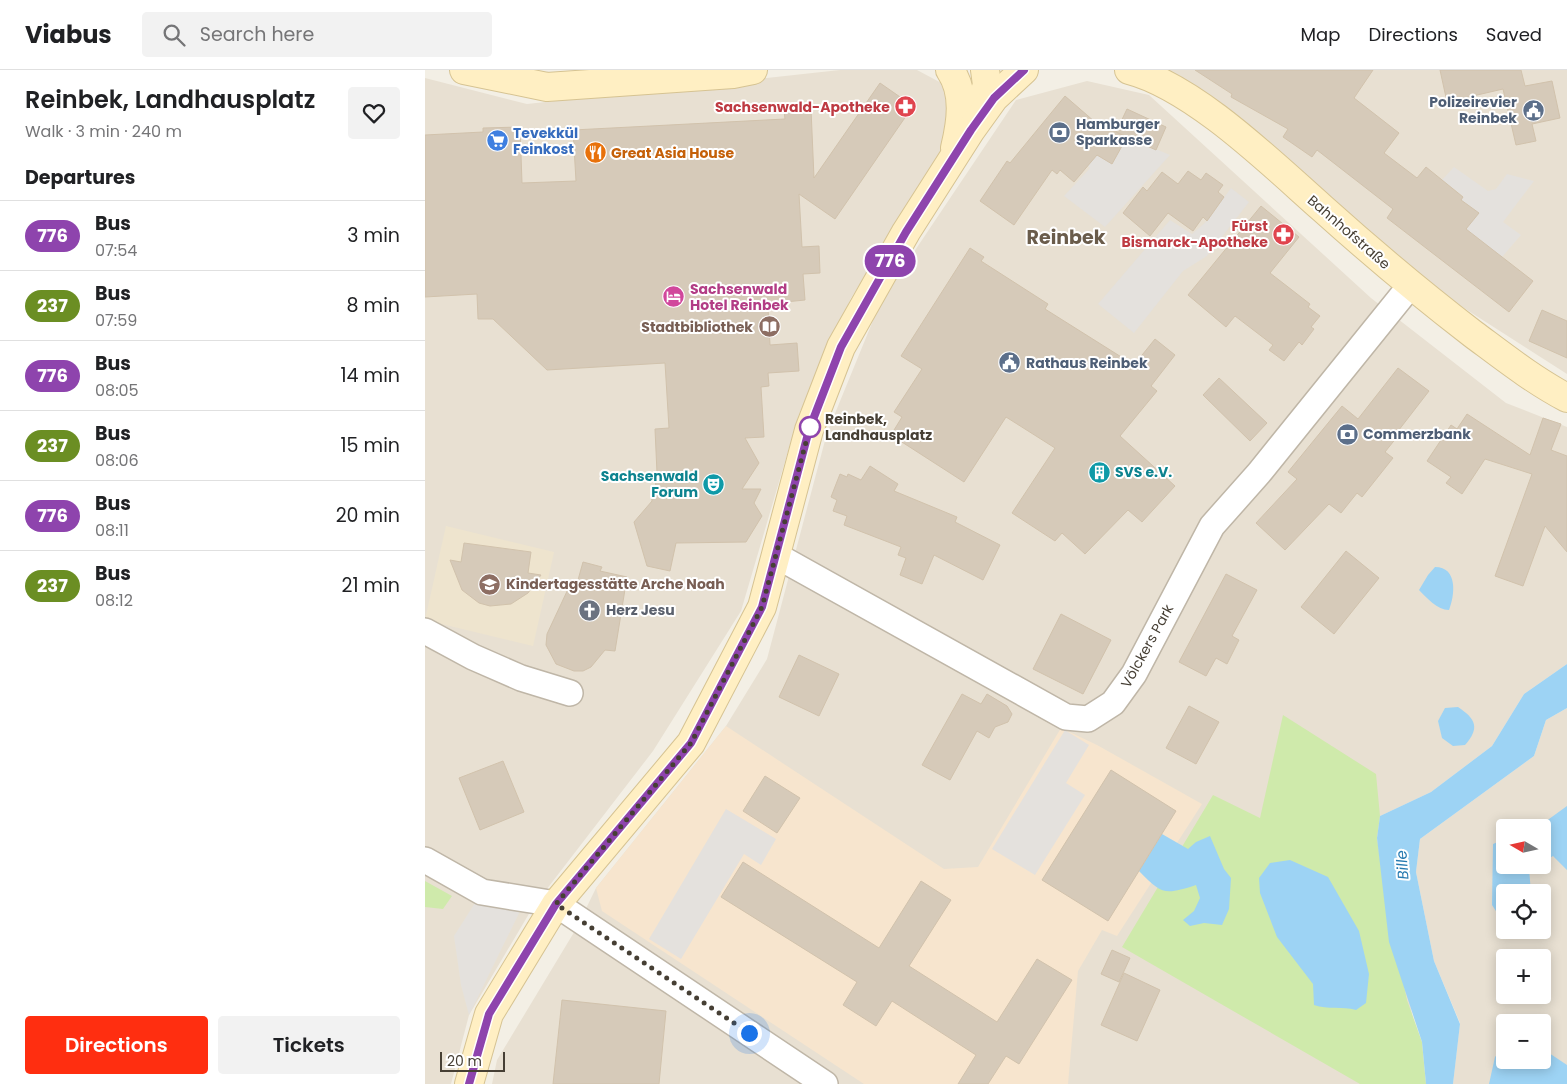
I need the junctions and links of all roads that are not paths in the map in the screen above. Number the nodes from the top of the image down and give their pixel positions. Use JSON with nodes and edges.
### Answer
{"nodes":[{"id":1,"x":464,"y":70,"type":"edge"},
{"id":2,"x":753,"y":70,"type":"edge"},
{"id":3,"x":951,"y":70,"type":"edge"},
{"id":4,"x":985,"y":70,"type":"edge"},
{"id":5,"x":1024,"y":70,"type":"edge"},
{"id":6,"x":1137,"y":71,"type":"edge"},
{"id":7,"x":971,"y":130,"type":"junction"},
{"id":8,"x":953,"y":159,"type":"junction"},
{"id":9,"x":1411,"y":286,"type":"junction"},
{"id":10,"x":1567,"y":398,"type":"edge"},
{"id":11,"x":777,"y":556,"type":"junction"},
{"id":12,"x":425,"y":631,"type":"edge"},
{"id":13,"x":570,"y":693,"type":"dead end"},
{"id":14,"x":425,"y":860,"type":"edge"},
{"id":15,"x":556,"y":904,"type":"junction"},
{"id":16,"x":469,"y":1084,"type":"edge"},
{"id":17,"x":825,"y":1084,"type":"edge"}],
"edges":[{"from":1,"to":2,"type":"main road"},
{"from":3,"to":8,"type":"main road"},
{"from":4,"to":7,"type":"main road"},
{"from":5,"to":7,"type":"main road"},
{"from":6,"to":9,"type":"main road","name":"Bahnhofstraße"},
{"from":7,"to":8,"type":"main road"},
{"from":8,"to":11,"type":"main road"},
{"from":9,"to":10,"type":"main road","name":"Bahnhofstraße"},
{"from":9,"to":11,"type":"street","name":"Völckers Park"},
{"from":11,"to":15,"type":"main road"},
{"from":12,"to":13,"type":"street"},
{"from":14,"to":15,"type":"street"},
{"from":15,"to":16,"type":"main road"},
{"from":15,"to":17,"type":"street"}]}
